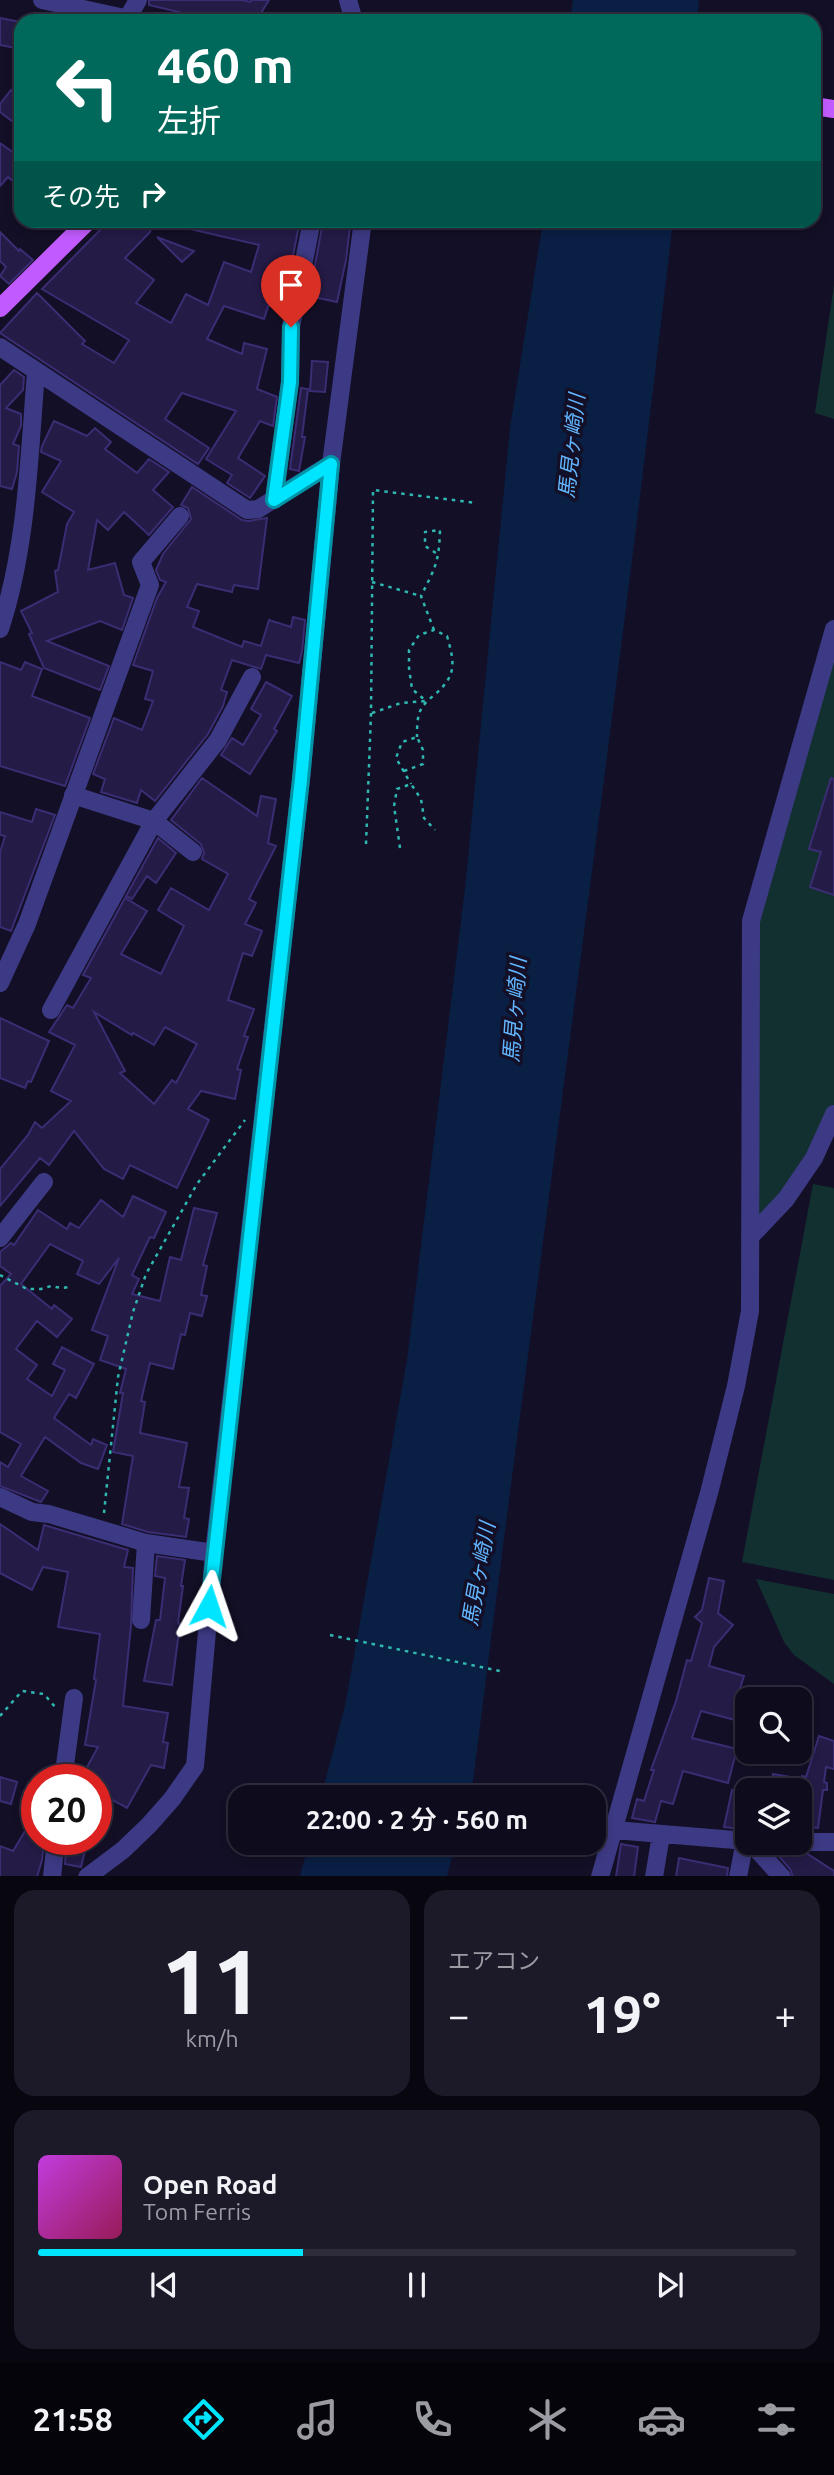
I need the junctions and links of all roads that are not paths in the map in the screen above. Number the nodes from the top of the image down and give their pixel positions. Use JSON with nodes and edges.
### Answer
{"nodes":[{"id":1,"x":42,"y":0,"type":"edge"},
{"id":2,"x":106,"y":14,"type":"edge"},
{"id":3,"x":81,"y":228,"type":"edge"},
{"id":4,"x":310,"y":228,"type":"edge"},
{"id":5,"x":362,"y":228,"type":"edge"},
{"id":6,"x":0,"y":308,"type":"edge"},
{"id":7,"x":0,"y":346,"type":"edge"},
{"id":8,"x":36,"y":372,"type":"junction"},
{"id":9,"x":331,"y":464,"type":"junction"},
{"id":10,"x":274,"y":500,"type":"junction"},
{"id":11,"x":180,"y":516,"type":"dead end"},
{"id":12,"x":0,"y":629,"type":"edge"},
{"id":13,"x":834,"y":629,"type":"edge"},
{"id":14,"x":252,"y":677,"type":"dead end"},
{"id":15,"x":73,"y":795,"type":"junction"},
{"id":16,"x":154,"y":821,"type":"junction"},
{"id":17,"x":193,"y":852,"type":"dead end"},
{"id":18,"x":0,"y":983,"type":"edge"},
{"id":19,"x":51,"y":1010,"type":"dead end"},
{"id":20,"x":834,"y":1115,"type":"edge"},
{"id":21,"x":44,"y":1182,"type":"dead end"},
{"id":22,"x":750,"y":1237,"type":"junction"},
{"id":23,"x":0,"y":1238,"type":"edge"},
{"id":24,"x":0,"y":1497,"type":"edge"},
{"id":25,"x":146,"y":1543,"type":"junction"},
{"id":26,"x":214,"y":1553,"type":"junction"},
{"id":27,"x":141,"y":1620,"type":"dead end"},
{"id":28,"x":74,"y":1698,"type":"dead end"},
{"id":29,"x":65,"y":1764,"type":"edge"},
{"id":30,"x":614,"y":1830,"type":"junction"},
{"id":31,"x":661,"y":1835,"type":"junction"},
{"id":32,"x":735,"y":1841,"type":"edge"},
{"id":33,"x":812,"y":1842,"type":"edge"},
{"id":34,"x":834,"y":1842,"type":"edge"},
{"id":35,"x":54,"y":1855,"type":"edge"},
{"id":36,"x":744,"y":1855,"type":"edge"},
{"id":37,"x":761,"y":1855,"type":"edge"},
{"id":38,"x":52,"y":1876,"type":"edge"},
{"id":39,"x":88,"y":1876,"type":"edge"},
{"id":40,"x":600,"y":1876,"type":"edge"},
{"id":41,"x":654,"y":1876,"type":"edge"},
{"id":42,"x":738,"y":1876,"type":"edge"},
{"id":43,"x":781,"y":1876,"type":"edge"}],
"edges":[{"from":1,"to":2,"type":"street"},
{"from":3,"to":6,"type":"main road"},
{"from":4,"to":10,"type":"street"},
{"from":5,"to":9,"type":"street"},
{"from":7,"to":8,"type":"street"},
{"from":8,"to":10,"type":"street"},
{"from":8,"to":12,"type":"street"},
{"from":9,"to":10,"type":"street"},
{"from":9,"to":26,"type":"street"},
{"from":11,"to":15,"type":"street"},
{"from":13,"to":22,"type":"street"},
{"from":14,"to":16,"type":"street"},
{"from":15,"to":16,"type":"street"},
{"from":15,"to":18,"type":"street"},
{"from":16,"to":17,"type":"street"},
{"from":16,"to":19,"type":"street"},
{"from":20,"to":22,"type":"street"},
{"from":21,"to":23,"type":"street"},
{"from":22,"to":30,"type":"street"},
{"from":24,"to":25,"type":"street"},
{"from":25,"to":26,"type":"street"},
{"from":25,"to":27,"type":"street"},
{"from":26,"to":39,"type":"street"},
{"from":28,"to":29,"type":"street"},
{"from":30,"to":31,"type":"street"},
{"from":30,"to":40,"type":"street"},
{"from":31,"to":32,"type":"street"},
{"from":31,"to":41,"type":"street"},
{"from":33,"to":34,"type":"street"},
{"from":35,"to":38,"type":"street"},
{"from":36,"to":42,"type":"street"},
{"from":37,"to":43,"type":"street"}]}
